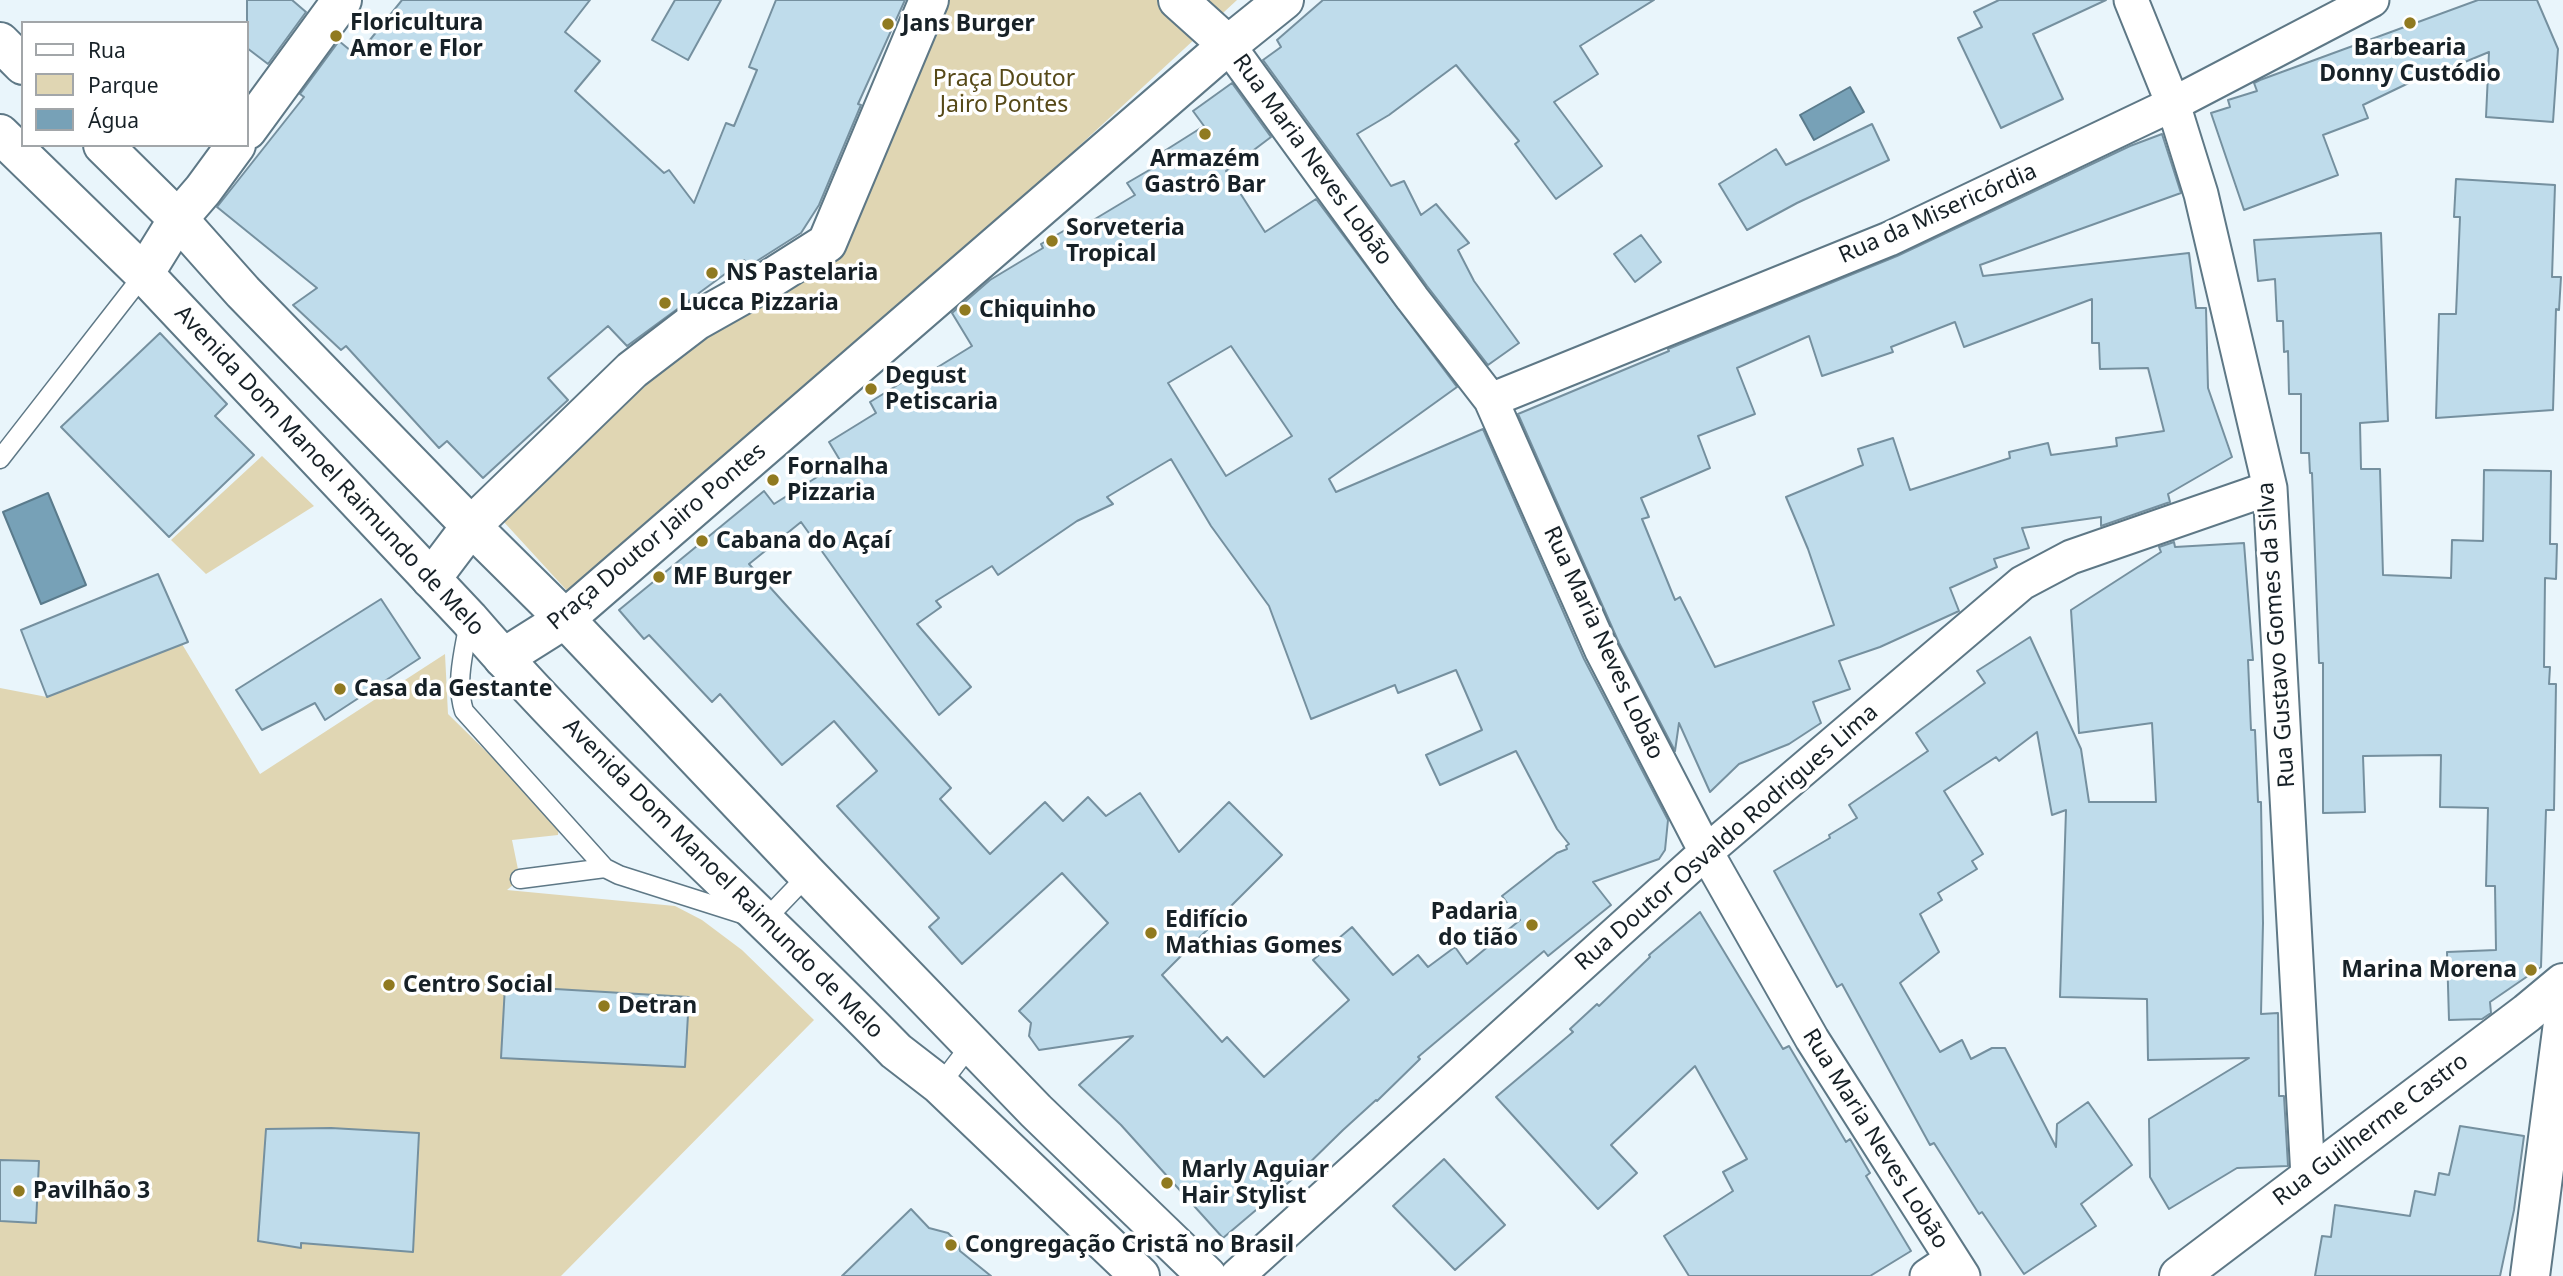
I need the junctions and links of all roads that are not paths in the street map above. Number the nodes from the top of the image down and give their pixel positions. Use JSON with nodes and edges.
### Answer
{"nodes":[{"id":1,"x":342,"y":0,"type":"edge"},
{"id":2,"x":929,"y":0,"type":"edge"},
{"id":3,"x":1178,"y":0,"type":"edge"},
{"id":4,"x":1284,"y":0,"type":"edge"},
{"id":5,"x":2131,"y":0,"type":"edge"},
{"id":6,"x":2372,"y":0,"type":"edge"},
{"id":7,"x":0,"y":42,"type":"edge"},
{"id":8,"x":1228,"y":45,"type":"junction"},
{"id":9,"x":21,"y":63,"type":"edge"},
{"id":10,"x":2173,"y":104,"type":"junction"},
{"id":11,"x":248,"y":129,"type":"edge"},
{"id":12,"x":0,"y":134,"type":"edge"},
{"id":13,"x":105,"y":147,"type":"edge"},
{"id":14,"x":235,"y":147,"type":"edge"},
{"id":15,"x":178,"y":219,"type":"junction"},
{"id":16,"x":144,"y":274,"type":"junction"},
{"id":17,"x":1491,"y":400,"type":"junction"},
{"id":18,"x":0,"y":459,"type":"edge"},
{"id":19,"x":2270,"y":488,"type":"junction"},
{"id":20,"x":471,"y":526,"type":"junction"},
{"id":21,"x":431,"y":579,"type":"junction"},
{"id":22,"x":469,"y":618,"type":"junction"},
{"id":23,"x":565,"y":618,"type":"junction"},
{"id":24,"x":503,"y":658,"type":"junction"},
{"id":25,"x":1706,"y":852,"type":"junction"},
{"id":26,"x":605,"y":868,"type":"junction"},
{"id":27,"x":808,"y":875,"type":"junction"},
{"id":28,"x":520,"y":879,"type":"dead end"},
{"id":29,"x":764,"y":921,"type":"junction"},
{"id":30,"x":2563,"y":983,"type":"edge"},
{"id":31,"x":2563,"y":1023,"type":"edge"},
{"id":32,"x":972,"y":1043,"type":"junction"},
{"id":33,"x":940,"y":1085,"type":"junction"},
{"id":34,"x":2308,"y":1177,"type":"junction"},
{"id":35,"x":1947,"y":1271,"type":"edge"},
{"id":36,"x":1140,"y":1276,"type":"edge"},
{"id":37,"x":1207,"y":1276,"type":"edge"},
{"id":38,"x":1237,"y":1276,"type":"edge"},
{"id":39,"x":2179,"y":1276,"type":"edge"},
{"id":40,"x":2530,"y":1276,"type":"edge"}],
"edges":[{"from":1,"to":11,"type":"main road"},
{"from":2,"to":20,"type":"main road"},
{"from":3,"to":8,"type":"main road"},
{"from":4,"to":8,"type":"main road","name":"Praça Doutor Jairo Pontes"},
{"from":5,"to":10,"type":"street","name":"Rua Gustavo Gomes da Silva"},
{"from":6,"to":10,"type":"street","name":"Rua da Misericórdia"},
{"from":7,"to":9,"type":"main road"},
{"from":8,"to":17,"type":"street","name":"Rua Maria Neves Lobão"},
{"from":8,"to":23,"type":"main road","name":"Praça Doutor Jairo Pontes"},
{"from":10,"to":17,"type":"street","name":"Rua da Misericórdia"},
{"from":10,"to":19,"type":"street","name":"Rua Gustavo Gomes da Silva"},
{"from":12,"to":16,"type":"main road","name":"Avenida Dom Manoel Raimundo de Melo"},
{"from":13,"to":15,"type":"main road"},
{"from":14,"to":15,"type":"main road"},
{"from":15,"to":16,"type":"main road"},
{"from":15,"to":20,"type":"main road"},
{"from":16,"to":18,"type":"lane"},
{"from":16,"to":21,"type":"main road","name":"Avenida Dom Manoel Raimundo de Melo"},
{"from":17,"to":25,"type":"street","name":"Rua Maria Neves Lobão"},
{"from":19,"to":25,"type":"street","name":"Rua Doutor Osvaldo Rodrigues Lima"},
{"from":19,"to":34,"type":"street","name":"Rua Gustavo Gomes da Silva"},
{"from":20,"to":21,"type":"main road"},
{"from":20,"to":23,"type":"main road"},
{"from":21,"to":22,"type":"main road","name":"Avenida Dom Manoel Raimundo de Melo"},
{"from":22,"to":24,"type":"main road","name":"Avenida Dom Manoel Raimundo de Melo"},
{"from":22,"to":26,"type":"lane"},
{"from":23,"to":24,"type":"main road","name":"Praça Doutor Jairo Pontes"},
{"from":23,"to":27,"type":"main road"},
{"from":24,"to":29,"type":"main road","name":"Avenida Dom Manoel Raimundo de Melo"},
{"from":25,"to":35,"type":"street","name":"Rua Maria Neves Lobão"},
{"from":25,"to":38,"type":"street","name":"Rua Doutor Osvaldo Rodrigues Lima"},
{"from":26,"to":28,"type":"lane"},
{"from":26,"to":29,"type":"lane"},
{"from":27,"to":29,"type":"lane"},
{"from":27,"to":32,"type":"main road"},
{"from":29,"to":33,"type":"main road","name":"Avenida Dom Manoel Raimundo de Melo"},
{"from":30,"to":34,"type":"main road","name":"Rua Guilherme Castro"},
{"from":31,"to":40,"type":"main road"},
{"from":32,"to":33,"type":"lane"},
{"from":32,"to":37,"type":"main road"},
{"from":33,"to":36,"type":"main road","name":"Avenida Dom Manoel Raimundo de Melo"},
{"from":34,"to":39,"type":"main road","name":"Rua Guilherme Castro"}]}
